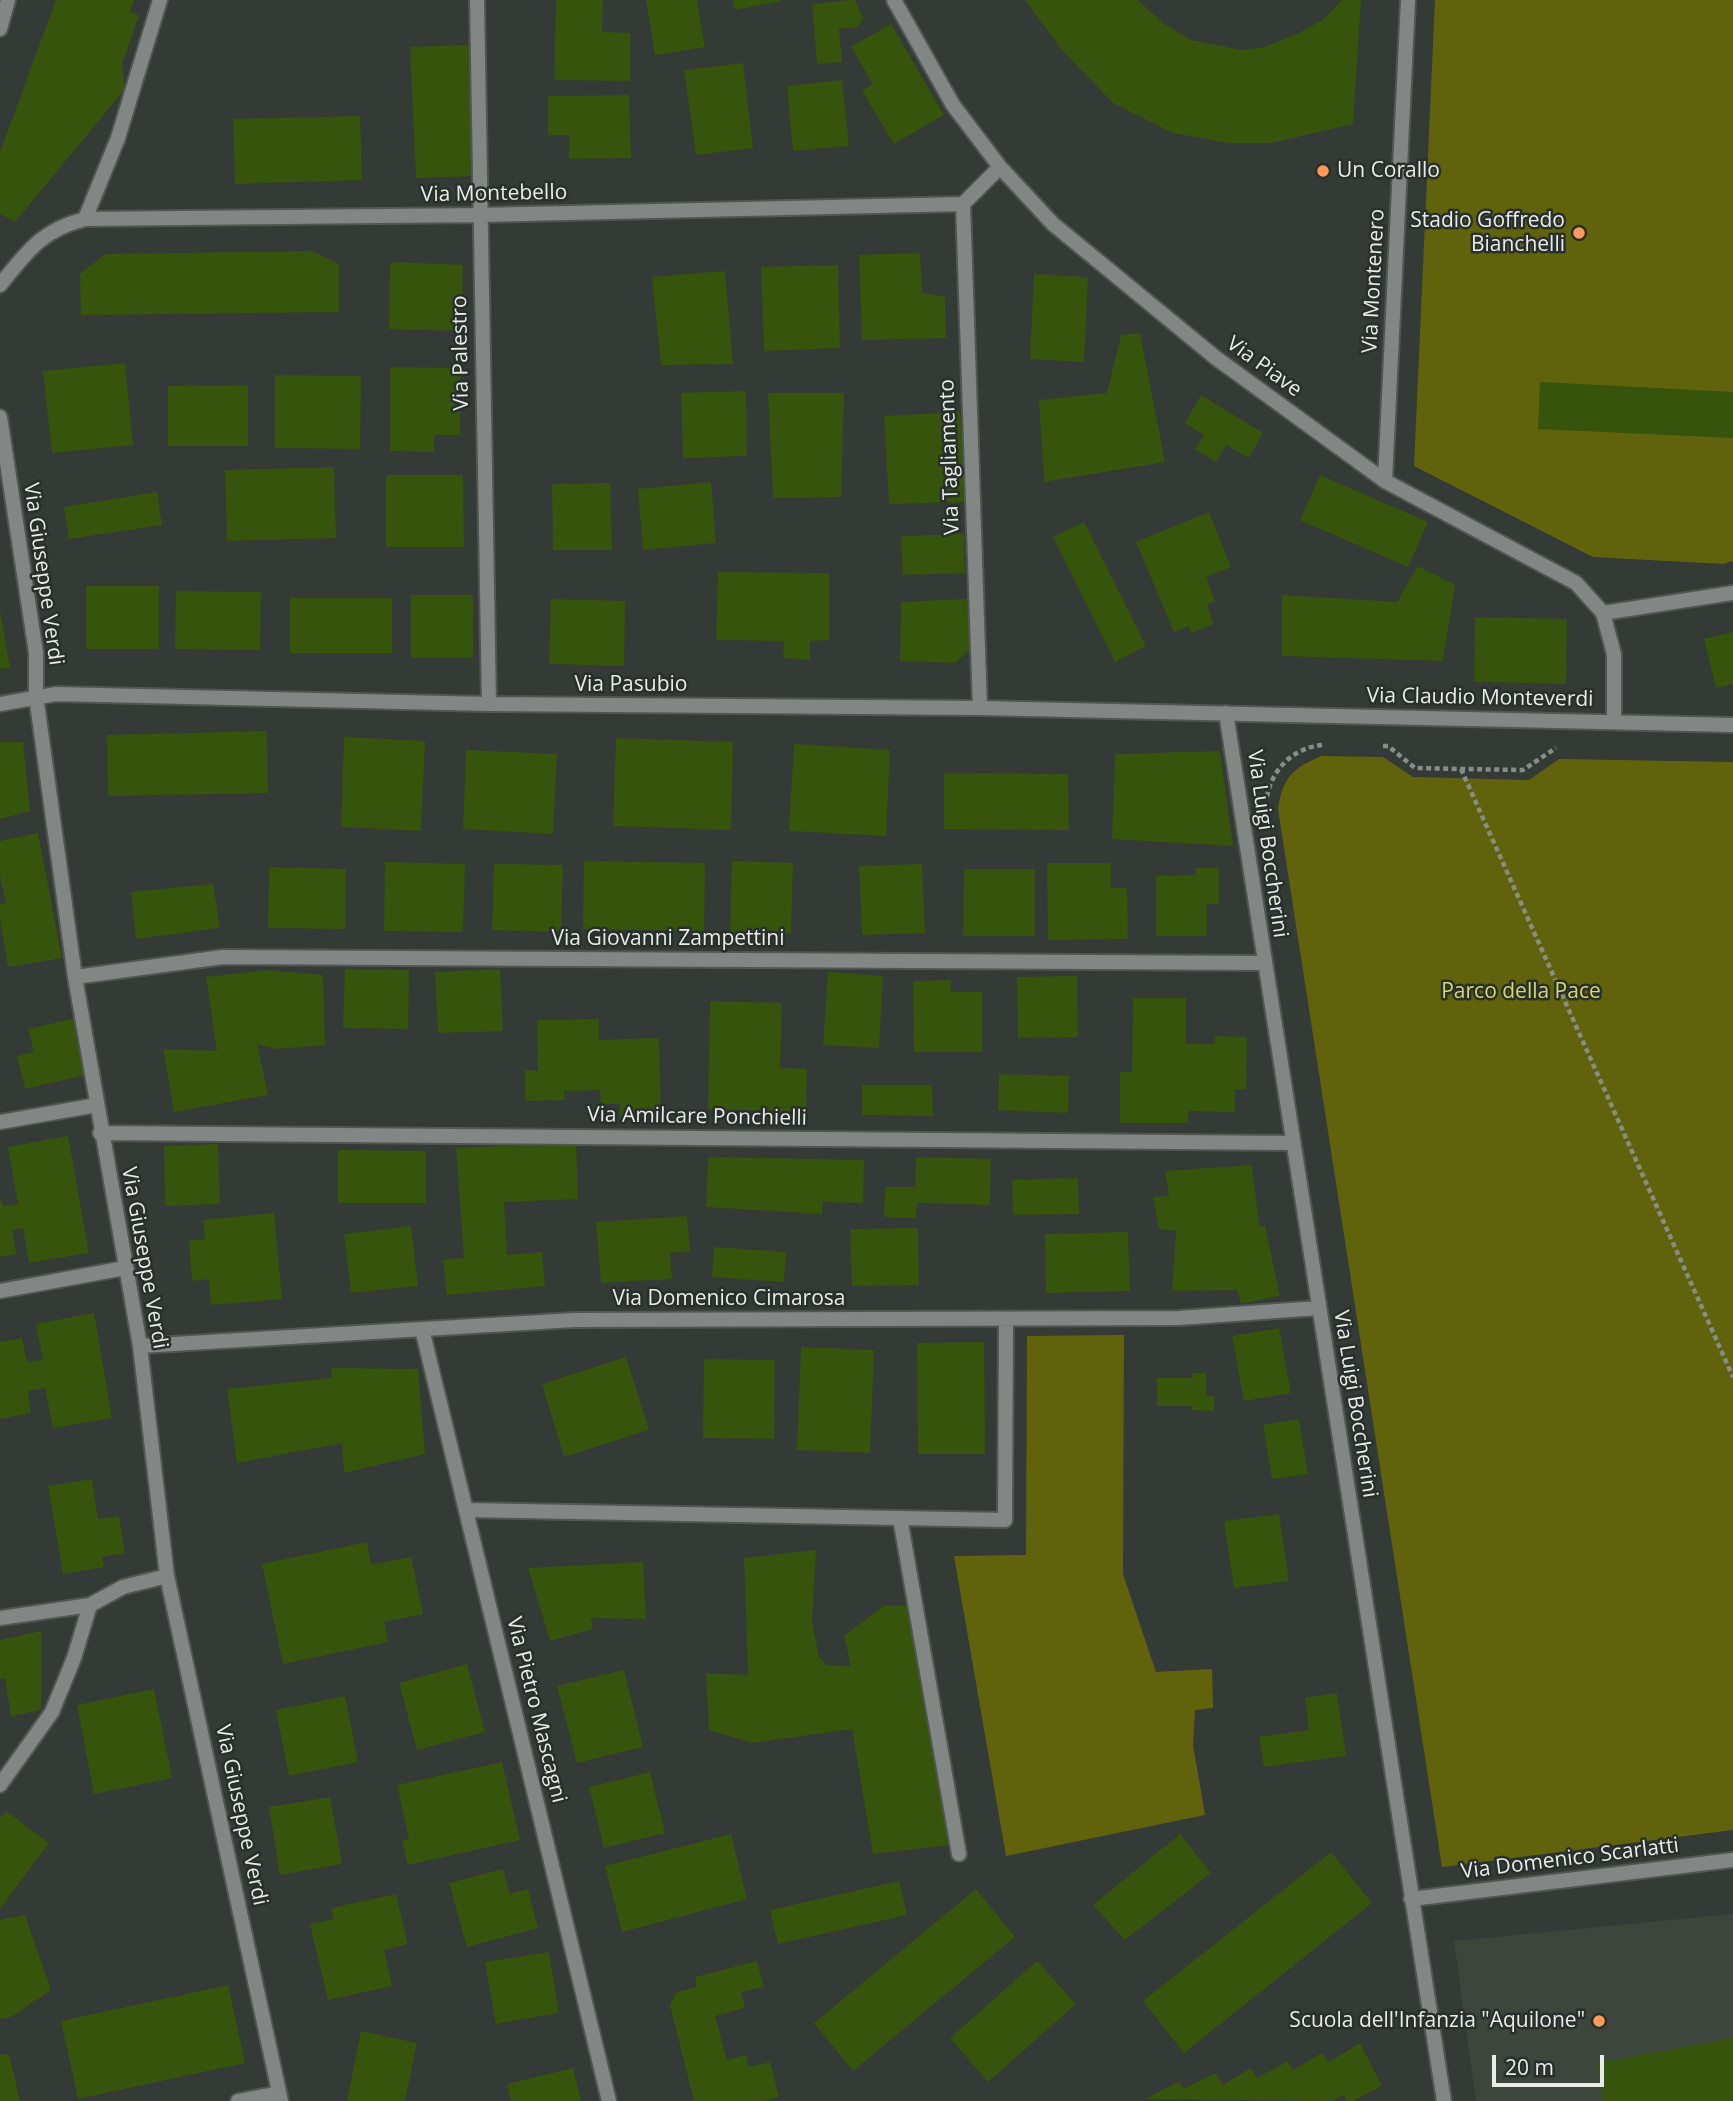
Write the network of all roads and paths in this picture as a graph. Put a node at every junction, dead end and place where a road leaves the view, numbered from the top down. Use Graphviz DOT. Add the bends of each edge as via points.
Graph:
graph roads {
  1 [pos="8,0"];
  2 [pos="160,0"];
  3 [pos="477,0"];
  4 [pos="894,0"];
  5 [pos="1408,0"];
  6 [pos="0,29"];
  7 [pos="1000,167"];
  8 [pos="963,204"];
  9 [pos="480,215"];
  10 [pos="85,219"];
  11 [pos="0,285"];
  12 [pos="0,417"];
  13 [pos="1385,481"];
  14 [pos="1733,593"];
  15 [pos="1603,613"];
  16 [pos="36,696"];
  17 [pos="0,704"];
  18 [pos="489,704"];
  19 [pos="980,708"];
  20 [pos="1226,713"];
  21 [pos="1614,722"];
  22 [pos="1733,724"];
  23 [pos="1329,745"];
  24 [pos="1376,746"];
  25 [pos="1567,748"];
  26 [pos="1461,769"];
  27 [pos="1266,808"];
  28 [pos="1263,963"];
  29 [pos="75,977"];
  30 [pos="97,1105"];
  31 [pos="0,1122"];
  32 [pos="100,1133"];
  33 [pos="1293,1143"];
  34 [pos="125,1268"];
  35 [pos="0,1291"];
  36 [pos="1319,1308"];
  37 [pos="1006,1318"];
  38 [pos="422,1329"];
  39 [pos="140,1346"];
  40 [pos="1733,1377"];
  41 [pos="466,1510"];
  42 [pos="900,1518"];
  43 [pos="167,1576"];
  44 [pos="90,1605"];
  45 [pos="0,1618"];
  46 [pos="0,1785"];
  47 [pos="959,1854"];
  48 [pos="1733,1860"];
  49 [pos="1411,1899"];
  50 [pos="280,2097"];
  51 [pos="238,2101"];
  52 [pos="610,2101"];
  53 [pos="1444,2101"];
  1 -- 6 [label="street"];
  2 -- 10 [label="street" via="118,138"];
  3 -- 9 [label="street, Via Palestro"];
  4 -- 7 [label="street, Via Piave" via="953,105"];
  5 -- 13 [label="street, Via Montenero"];
  7 -- 8 [label="street"];
  7 -- 13 [label="street, Via Piave" via="1053,224 1216,358"];
  8 -- 9 [label="street, Via Montebello"];
  8 -- 19 [label="street, Via Tagliamento"];
  9 -- 10 [label="street, Via Montebello"];
  9 -- 18 [label="street, Via Palestro"];
  10 -- 11 [label="street, Via Montebello" via="61,225 37,239"];
  12 -- 16 [label="street, Via Giuseppe Verdi" via="36,653"];
  13 -- 15 [label="street, Via Piave" via="1576,583"];
  14 -- 15 [label="street"];
  15 -- 21 [label="street, Via Piave" via="1615,654"];
  16 -- 17 [label="street, Via Pasubio"];
  16 -- 18 [label="street, Via Pasubio"];
  16 -- 29 [label="street, Via Giuseppe Verdi"];
  18 -- 19 [label="street, Via Pasubio"];
  19 -- 20 [label="street, Via Pasubio"];
  20 -- 21 [label="street, Via Claudio Monteverdi"];
  20 -- 28 [label="street, Via Luigi Boccherini"];
  21 -- 22 [label="street, Via Claudio Monteverdi"];
  23 -- 27 [label="path" via="1287,758 1269,784"];
  24 -- 26 [label="path" via="1388,746 1415,768"];
  25 -- 26 [label="path" via="1555,748 1523,770"];
  26 -- 40 [label="path"];
  28 -- 29 [label="street, Via Giovanni Zampettini" via="223,957"];
  28 -- 33 [label="street, Via Luigi Boccherini"];
  29 -- 30 [label="street, Via Giuseppe Verdi"];
  30 -- 31 [label="street"];
  30 -- 32 [label="street, Via Giuseppe Verdi"];
  32 -- 33 [label="street, Via Amilcare Ponchielli"];
  32 -- 34 [label="street, Via Giuseppe Verdi"];
  33 -- 36 [label="street, Via Luigi Boccherini"];
  34 -- 35 [label="street"];
  34 -- 39 [label="street, Via Giuseppe Verdi"];
  36 -- 37 [label="street, Via Domenico Cimarosa" via="1179,1318"];
  36 -- 49 [label="street, Via Luigi Boccherini"];
  37 -- 38 [label="street, Via Domenico Cimarosa" via="574,1320"];
  37 -- 42 [label="street" via="1005,1520"];
  38 -- 39 [label="street, Via Domenico Cimarosa"];
  38 -- 41 [label="street, Via Pietro Mascagni"];
  39 -- 43 [label="street, Via Giuseppe Verdi"];
  41 -- 42 [label="street"];
  41 -- 52 [label="street, Via Pietro Mascagni"];
  42 -- 47 [label="street"];
  43 -- 44 [label="street" via="123,1587"];
  43 -- 50 [label="street, Via Giuseppe Verdi"];
  44 -- 45 [label="street"];
  44 -- 46 [label="street" via="52,1712"];
  48 -- 49 [label="street, Via Domenico Scarlatti"];
  49 -- 53 [label="street, Via Luigi Boccherini"];
  50 -- 51 [label="street"];
}
